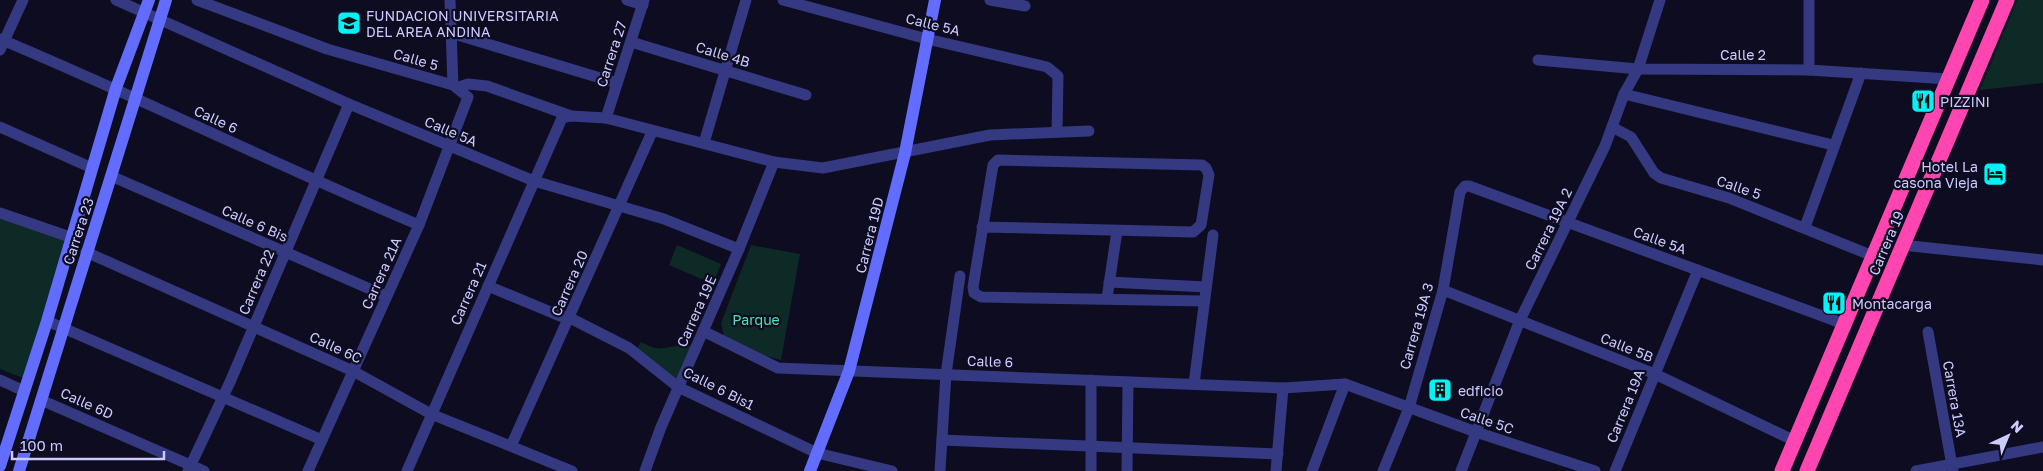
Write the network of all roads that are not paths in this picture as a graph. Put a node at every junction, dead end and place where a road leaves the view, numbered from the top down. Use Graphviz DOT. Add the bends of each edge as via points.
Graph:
graph roads {
  1 [pos="23,0"];
  2 [pos="116,0"];
  3 [pos="166,0"];
  4 [pos="197,0"];
  5 [pos="450,0"];
  6 [pos="627,0"];
  7 [pos="746,0"];
  8 [pos="783,0"];
  9 [pos="935,0"];
  10 [pos="990,0"];
  11 [pos="1660,0"];
  12 [pos="1809,0"];
  13 [pos="1979,0"];
  14 [pos="2007,0"];
  15 [pos="644,2"];
  16 [pos="147,6"];
  17 [pos="1024,6"];
  18 [pos="159,19"];
  19 [pos="452,33"];
  20 [pos="927,39"];
  21 [pos="631,42"];
  22 [pos="1,43"];
  23 [pos="1538,60"];
  24 [pos="1638,69"];
  25 [pos="724,70"];
  26 [pos="1809,70"];
  27 [pos="1861,73"];
  28 [pos="1948,79"];
  29 [pos="616,83"];
  30 [pos="456,86"];
  31 [pos="116,88"];
  32 [pos="1624,94"];
  33 [pos="806,95"];
  34 [pos="135,97"];
  35 [pos="349,104"];
  36 [pos="571,116"];
  37 [pos="606,118"];
  38 [pos="0,127"];
  39 [pos="1612,128"];
  40 [pos="1089,130"];
  41 [pos="652,132"];
  42 [pos="1057,132"];
  43 [pos="704,142"];
  44 [pos="1833,145"];
  45 [pos="450,148"];
  46 [pos="905,152"];
  47 [pos="774,162"];
  48 [pos="92,168"];
  49 [pos="111,176"];
  50 [pos="534,181"];
  51 [pos="315,182"];
  52 [pos="1464,186"];
  53 [pos="619,208"];
  54 [pos="0,213"];
  55 [pos="1569,222"];
  56 [pos="419,225"];
  57 [pos="982,227"];
  58 [pos="1805,227"];
  59 [pos="1117,231"];
  60 [pos="1213,235"];
  61 [pos="73,238"];
  62 [pos="1902,245"];
  63 [pos="739,249"];
  64 [pos="86,252"];
  65 [pos="284,253"];
  66 [pos="1873,256"];
  67 [pos="2043,260"];
  68 [pos="1698,270"];
  69 [pos="960,276"];
  70 [pos="1109,282"];
  71 [pos="488,286"];
  72 [pos="1206,287"];
  73 [pos="1443,290"];
  74 [pos="386,296"];
  75 [pos="1107,298"];
  76 [pos="1204,300"];
  77 [pos="570,318"];
  78 [pos="1520,320"];
  79 [pos="47,321"];
  80 [pos="1844,324"];
  81 [pos="254,326"];
  82 [pos="63,328"];
  83 [pos="703,331"];
  84 [pos="1928,332"];
  85 [pos="849,370"];
  86 [pos="353,372"];
  87 [pos="946,374"];
  88 [pos="1655,374"];
  89 [pos="0,380"];
  90 [pos="1091,380"];
  91 [pos="1128,382"];
  92 [pos="1194,384"];
  93 [pos="1344,384"];
  94 [pos="678,387"];
  95 [pos="1283,388"];
  96 [pos="24,391"];
  97 [pos="223,396"];
  98 [pos="41,400"];
  99 [pos="1409,408"];
  100 [pos="431,414"];
  101 [pos="1476,432"];
  102 [pos="322,440"];
  103 [pos="942,440"];
  104 [pos="1795,441"];
  105 [pos="1091,445"];
  106 [pos="511,446"];
  107 [pos="1127,447"];
  108 [pos="2043,447"];
  109 [pos="817,453"];
  110 [pos="1278,454"];
  111 [pos="0,466"];
  112 [pos="189,468"];
  113 [pos="1952,468"];
  114 [pos="19,471"];
  115 [pos="204,471"];
  116 [pos="308,471"];
  117 [pos="406,471"];
  118 [pos="572,471"];
  119 [pos="645,471"];
  120 [pos="810,471"];
  121 [pos="892,471"];
  122 [pos="940,471"];
  123 [pos="1091,471"];
  124 [pos="1128,471"];
  125 [pos="1276,471"];
  126 [pos="1312,471"];
  127 [pos="1383,471"];
  128 [pos="1461,471"];
  129 [pos="1595,471"];
  130 [pos="1615,471"];
  131 [pos="1782,471"];
  132 [pos="1806,471"];
  133 [pos="1916,471"];
  1 -- 22 [label="street"];
  2 -- 16 [label="street, Calle 5A"];
  3 -- 18 [label="main road, Carrera 23"];
  4 -- 30 [label="street, Calle 5" via="327,49"];
  5 -- 19 [label="street, Carrera 21A"];
  6 -- 15 [label="street"];
  7 -- 25 [label="street"];
  8 -- 20 [label="street, Calle 5A"];
  9 -- 20 [label="main road, Carrera 19D"];
  10 -- 17 [label="street"];
  11 -- 24 [label="street, Carrera 19A 2"];
  12 -- 26 [label="street"];
  13 -- 28 [label="highway, Carrera 19"];
  14 -- 62 [label="highway, Carrera 19"];
  15 -- 21 [label="street, Carrera 27"];
  16 -- 18 [label="street, Calle 5A"];
  16 -- 31 [label="main road, Carrera 23"];
  18 -- 34 [label="main road, Carrera 23"];
  18 -- 35 [label="street, Calle 5A"];
  19 -- 29 [label="street"];
  19 -- 30 [label="street, Carrera 21A"];
  20 -- 42 [label="street, Calle 5A" via="1047,67 1058,76"];
  20 -- 46 [label="main road, Carrera 19D"];
  21 -- 25 [label="street, Calle 4B"];
  21 -- 29 [label="street, Carrera 27"];
  22 -- 31 [label="street, Calle 6"];
  23 -- 24 [label="street, Calle 2"];
  24 -- 26 [label="street, Calle 2"];
  24 -- 32 [label="street, Carrera 19A 2"];
  25 -- 33 [label="street, Calle 4B"];
  25 -- 43 [label="street"];
  26 -- 27 [label="street, Calle 2"];
  27 -- 28 [label="street, Calle 2"];
  27 -- 44 [label="street"];
  28 -- 66 [label="highway, Carrera 19"];
  29 -- 37 [label="street, Carrera 27"];
  30 -- 36 [label="street, Calle 5" via="487,86"];
  30 -- 45 [label="street, Carrera 21A" via="468,97"];
  31 -- 34 [label="street, Calle 6"];
  31 -- 48 [label="main road, Carrera 23"];
  32 -- 39 [label="street, Carrera 19A 2"];
  32 -- 44 [label="street"];
  34 -- 49 [label="main road, Carrera 23"];
  34 -- 51 [label="street, Calle 6"];
  35 -- 45 [label="street, Calle 5A"];
  35 -- 51 [label="street, Carrera 22"];
  36 -- 37 [label="street, Calle 5"];
  36 -- 50 [label="street, Carrera 21" via="562,118"];
  37 -- 41 [label="street, Calle 5"];
  38 -- 48 [label="street"];
  39 -- 55 [label="street, Carrera 19A 2"];
  39 -- 58 [label="street, Calle 5" via="1631,137 1660,178 1729,198"];
  40 -- 42 [label="street, Calle 5"];
  41 -- 43 [label="street, Calle 5"];
  41 -- 53 [label="street, Carrera 20"];
  42 -- 46 [label="street, Calle 5" via="990,135"];
  43 -- 47 [label="street, Calle 5"];
  44 -- 58 [label="street"];
  45 -- 50 [label="street, Calle 5A"];
  45 -- 56 [label="street, Carrera 21A"];
  46 -- 47 [label="street, Calle 5" via="823,168"];
  46 -- 85 [label="main road, Carrera 19D"];
  47 -- 63 [label="street, Carrera 19E"];
  48 -- 61 [label="main road, Carrera 23"];
  49 -- 64 [label="main road, Carrera 23"];
  49 -- 65 [label="street, Calle 6 Bis"];
  50 -- 53 [label="street, Calle 5A"];
  50 -- 71 [label="street, Carrera 21"];
  51 -- 56 [label="street, Calle 6"];
  51 -- 65 [label="street, Carrera 22"];
  52 -- 55 [label="street, Calle 5A"];
  52 -- 73 [label="street, Carrera 19A 3" via="1460,192"];
  53 -- 63 [label="street, Calle 5A" via="664,219"];
  53 -- 77 [label="street, Carrera 20"];
  54 -- 61 [label="street"];
  55 -- 68 [label="street, Calle 5A"];
  55 -- 78 [label="street, Carrera 19A 2"];
  56 -- 74 [label="street, Carrera 21A"];
  57 -- 59 [label="street"];
  57 -- 59 [label="street" via="992,165 1001,159 1199,164 1206,168 1208,183 1201,225 1196,230 1186,233"];
  57 -- 75 [label="street" via="972,287 978,296"];
  58 -- 66 [label="street, Calle 5"];
  59 -- 70 [label="street"];
  60 -- 72 [label="street"];
  61 -- 79 [label="main road, Carrera 23"];
  62 -- 67 [label="street"];
  62 -- 132 [label="highway, Carrera 19"];
  63 -- 83 [label="street, Carrera 19E"];
  64 -- 81 [label="street, Calle 6C"];
  64 -- 82 [label="main road, Carrera 23"];
  65 -- 74 [label="street, Calle 6 Bis"];
  65 -- 81 [label="street, Carrera 22"];
  66 -- 80 [label="highway, Carrera 19"];
  68 -- 80 [label="street, Calle 5A"];
  68 -- 88 [label="street, Carrera 19A"];
  69 -- 87 [label="street"];
  70 -- 72 [label="street"];
  70 -- 75 [label="street"];
  71 -- 77 [label="street, Calle 6 Bis1"];
  71 -- 100 [label="street, Carrera 21"];
  72 -- 76 [label="street"];
  73 -- 78 [label="street, Calle 5B"];
  73 -- 99 [label="street, Carrera 19A 3"];
  74 -- 86 [label="street, Carrera 21A"];
  75 -- 76 [label="street"];
  76 -- 92 [label="street"];
  77 -- 94 [label="street, Calle 6 Bis1" via="630,348"];
  77 -- 106 [label="street, Carrera 20"];
  78 -- 88 [label="street, Calle 5B"];
  78 -- 101 [label="street, Carrera 19A 2"];
  79 -- 82 [label="street"];
  79 -- 96 [label="main road, Carrera 23"];
  80 -- 104 [label="highway, Carrera 19"];
  81 -- 86 [label="street, Calle 6C"];
  81 -- 97 [label="street, Carrera 22"];
  82 -- 97 [label="street"];
  82 -- 98 [label="main road, Carrera 23"];
  83 -- 85 [label="street, Calle 6" via="778,368"];
  83 -- 94 [label="street, Carrera 19E"];
  84 -- 113 [label="street, Carrera 13A"];
  85 -- 87 [label="street, Calle 6"];
  85 -- 109 [label="main road, Carrera 19D"];
  86 -- 100 [label="street, Calle 6C"];
  86 -- 102 [label="street, Carrera 21A"];
  87 -- 90 [label="street, Calle 6"];
  87 -- 103 [label="street"];
  88 -- 104 [label="street, Calle 5B"];
  88 -- 130 [label="street, Carrera 19A"];
  89 -- 96 [label="street"];
  90 -- 91 [label="street, Calle 6"];
  90 -- 105 [label="street"];
  91 -- 92 [label="street, Calle 6"];
  91 -- 107 [label="street"];
  92 -- 95 [label="street, Calle 6"];
  93 -- 95 [label="street, Calle 5C"];
  93 -- 99 [label="street, Calle 5C"];
  93 -- 126 [label="street"];
  94 -- 109 [label="street, Calle 6 Bis1"];
  94 -- 119 [label="street, Carrera 19E"];
  95 -- 110 [label="street"];
  96 -- 111 [label="main road, Carrera 23"];
  97 -- 102 [label="street"];
  97 -- 112 [label="street, Carrera 22"];
  98 -- 112 [label="street, Calle 6D"];
  98 -- 114 [label="main road, Carrera 23"];
  99 -- 101 [label="street, Calle 5C"];
  99 -- 127 [label="street, Carrera 19A 3"];
  100 -- 106 [label="street, Calle 6C"];
  100 -- 117 [label="street, Carrera 21"];
  101 -- 128 [label="street, Carrera 19A 2"];
  101 -- 129 [label="street, Calle 5C"];
  102 -- 116 [label="street, Carrera 21A"];
  103 -- 105 [label="street"];
  103 -- 122 [label="street"];
  104 -- 131 [label="highway, Carrera 19"];
  105 -- 107 [label="street"];
  105 -- 123 [label="street"];
  106 -- 118 [label="street, Calle 6C"];
  107 -- 110 [label="street"];
  107 -- 124 [label="street"];
  108 -- 113 [label="street"];
  109 -- 120 [label="main road, Carrera 19D"];
  109 -- 121 [label="street, Calle 6 Bis1"];
  110 -- 125 [label="street"];
  112 -- 115 [label="street, Calle 6D"];
  113 -- 133 [label="street"];
}
